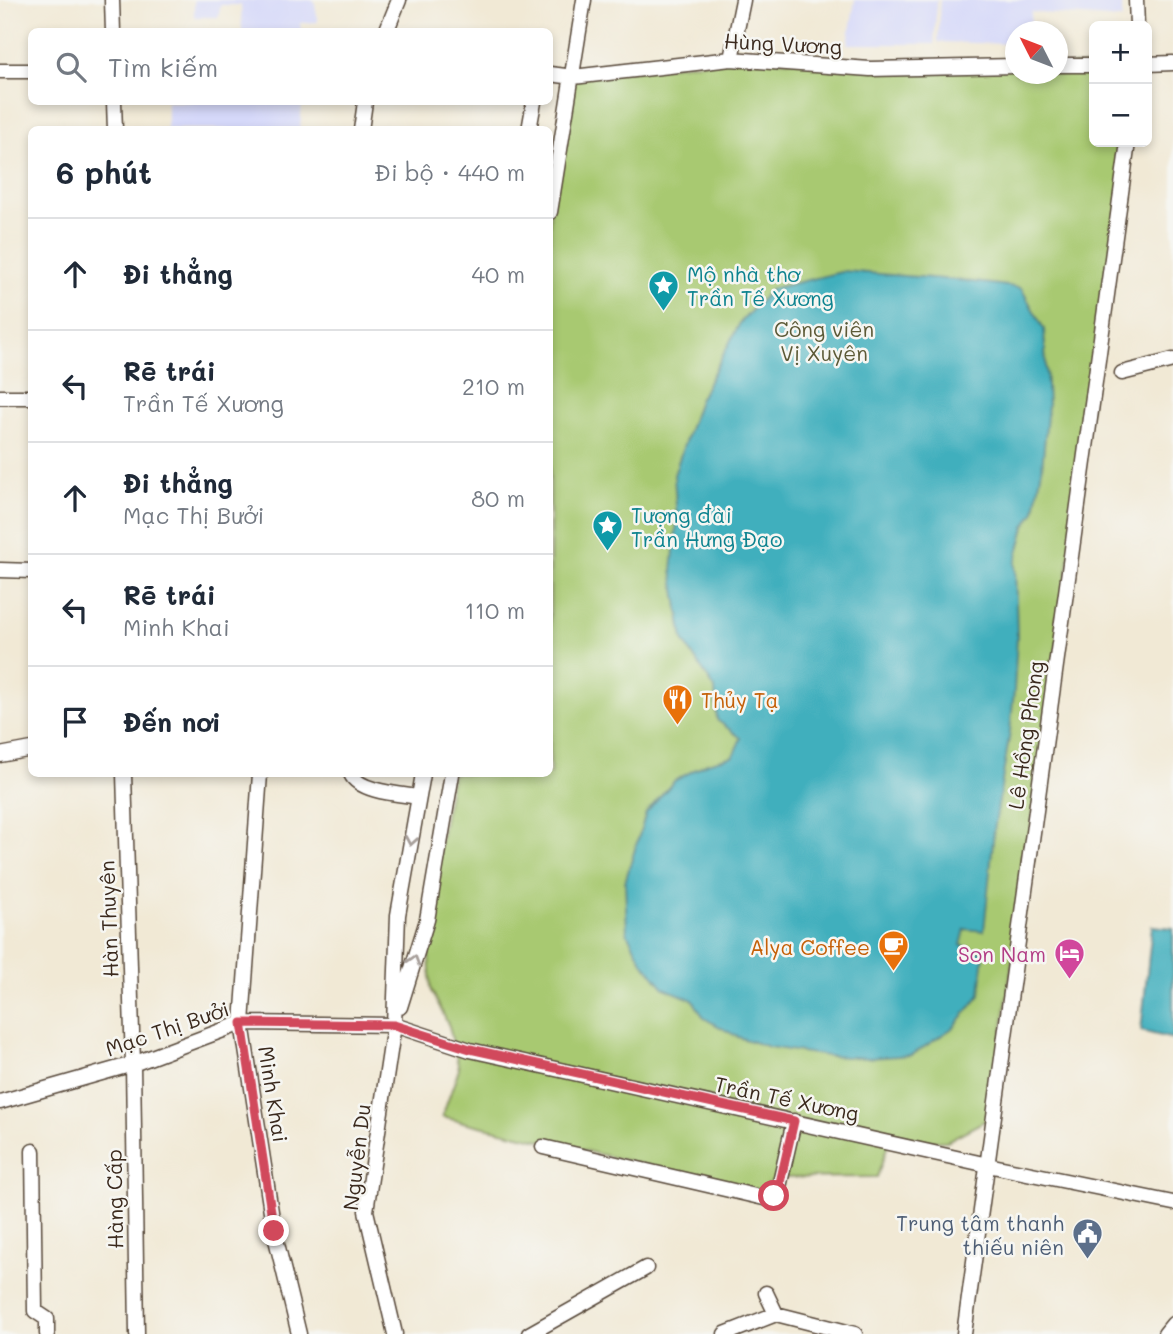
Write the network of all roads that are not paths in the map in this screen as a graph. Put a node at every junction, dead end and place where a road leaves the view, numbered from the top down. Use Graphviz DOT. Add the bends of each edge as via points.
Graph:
graph roads {
  1 [pos="112,0"];
  2 [pos="398,0"];
  3 [pos="584,0"];
  4 [pos="743,0"];
  5 [pos="1136,0"];
  6 [pos="1137,21"];
  7 [pos="113,28"];
  8 [pos="388,28"];
  9 [pos="731,59"];
  10 [pos="1173,63"];
  11 [pos="1152,64"];
  12 [pos="1068,65"];
  13 [pos="1089,65"];
  14 [pos="1005,66"];
  15 [pos="0,71"];
  16 [pos="28,71"];
  17 [pos="553,74"];
  18 [pos="573,77"];
  19 [pos="114,105"];
  20 [pos="364,105"];
  21 [pos="533,105"];
  22 [pos="114,126"];
  23 [pos="361,126"];
  24 [pos="530,126"];
  25 [pos="1127,147"];
  26 [pos="553,194"];
  27 [pos="1173,360"];
  28 [pos="1122,373"];
  29 [pos="0,397"];
  30 [pos="28,397"];
  31 [pos="0,570"];
  32 [pos="28,571"];
  33 [pos="28,750"];
  34 [pos="0,755"];
  35 [pos="124,777"];
  36 [pos="260,777"];
  37 [pos="353,777"];
  38 [pos="422,777"];
  39 [pos="451,777"];
  40 [pos="419,797"];
  41 [pos="242,1023"];
  42 [pos="394,1025"];
  43 [pos="133,1064"];
  44 [pos="0,1102"];
  45 [pos="794,1121"];
  46 [pos="543,1147"];
  47 [pos="33,1151"];
  48 [pos="988,1165"];
  49 [pos="1173,1203"];
  50 [pos="646,1268"];
  51 [pos="766,1293"];
  52 [pos="776,1314"];
  53 [pos="1173,1324"];
  54 [pos="47,1334"];
  55 [pos="137,1334"];
  56 [pos="299,1334"];
  57 [pos="395,1334"];
  58 [pos="528,1334"];
  59 [pos="725,1334"];
  60 [pos="855,1334"];
  61 [pos="964,1334"];
  62 [pos="1165,1334"];
  1 -- 7 [label="street"];
  2 -- 8 [label="street"];
  3 -- 18 [label="street"];
  4 -- 9 [label="street"];
  5 -- 6 [label="street"];
  9 -- 14 [label="street, Hùng Vương" via="870,69"];
  9 -- 18 [label="street, Hùng Vương"];
  10 -- 11 [label="street"];
  12 -- 13 [label="street"];
  15 -- 16 [label="street"];
  17 -- 18 [label="street, Hùng Vương"];
  18 -- 26 [label="street"];
  19 -- 22 [label="street"];
  20 -- 23 [label="street"];
  21 -- 24 [label="street"];
  25 -- 48 [label="street, Lê Hồng Phong"];
  27 -- 28 [label="street"];
  29 -- 30 [label="street"];
  31 -- 32 [label="street"];
  33 -- 34 [label="street"];
  35 -- 43 [label="street, Hàn Thuyên"];
  36 -- 41 [label="street, Minh Khai"];
  37 -- 40 [label="street" via="363,786"];
  38 -- 40 [label="street, Nguyễn Du"];
  42 -- 39 [label="street, Nguyễn Du, one-way" via="426,920"];
  40 -- 42 [label="street, Nguyễn Du, one-way" via="398,915"];
  41 -- 42 [label="street, Mạc Thị Bưởi"];
  41 -- 43 [label="street, Mạc Thị Bưởi"];
  41 -- 56 [label="street, Minh Khai" via="274,1231"];
  42 -- 45 [label="street, Trần Tế Xương" via="470,1049"];
  42 -- 57 [label="street, Nguyễn Du" via="366,1211"];
  43 -- 44 [label="street, Mạc Thị Bưởi"];
  43 -- 55 [label="street, Hàng Cấp"];
  45 -- 46 [label="street" via="779,1187 774,1196 764,1198"];
  45 -- 48 [label="street, Trần Tế Xương"];
  47 -- 54 [label="street" via="35,1311 47,1320"];
  48 -- 49 [label="street, Trần Tế Xương"];
  48 -- 61 [label="street, Lê Hồng Phong"];
  50 -- 58 [label="street"];
  51 -- 52 [label="street"];
  52 -- 59 [label="street"];
  52 -- 60 [label="street"];
  53 -- 62 [label="street"];
}
